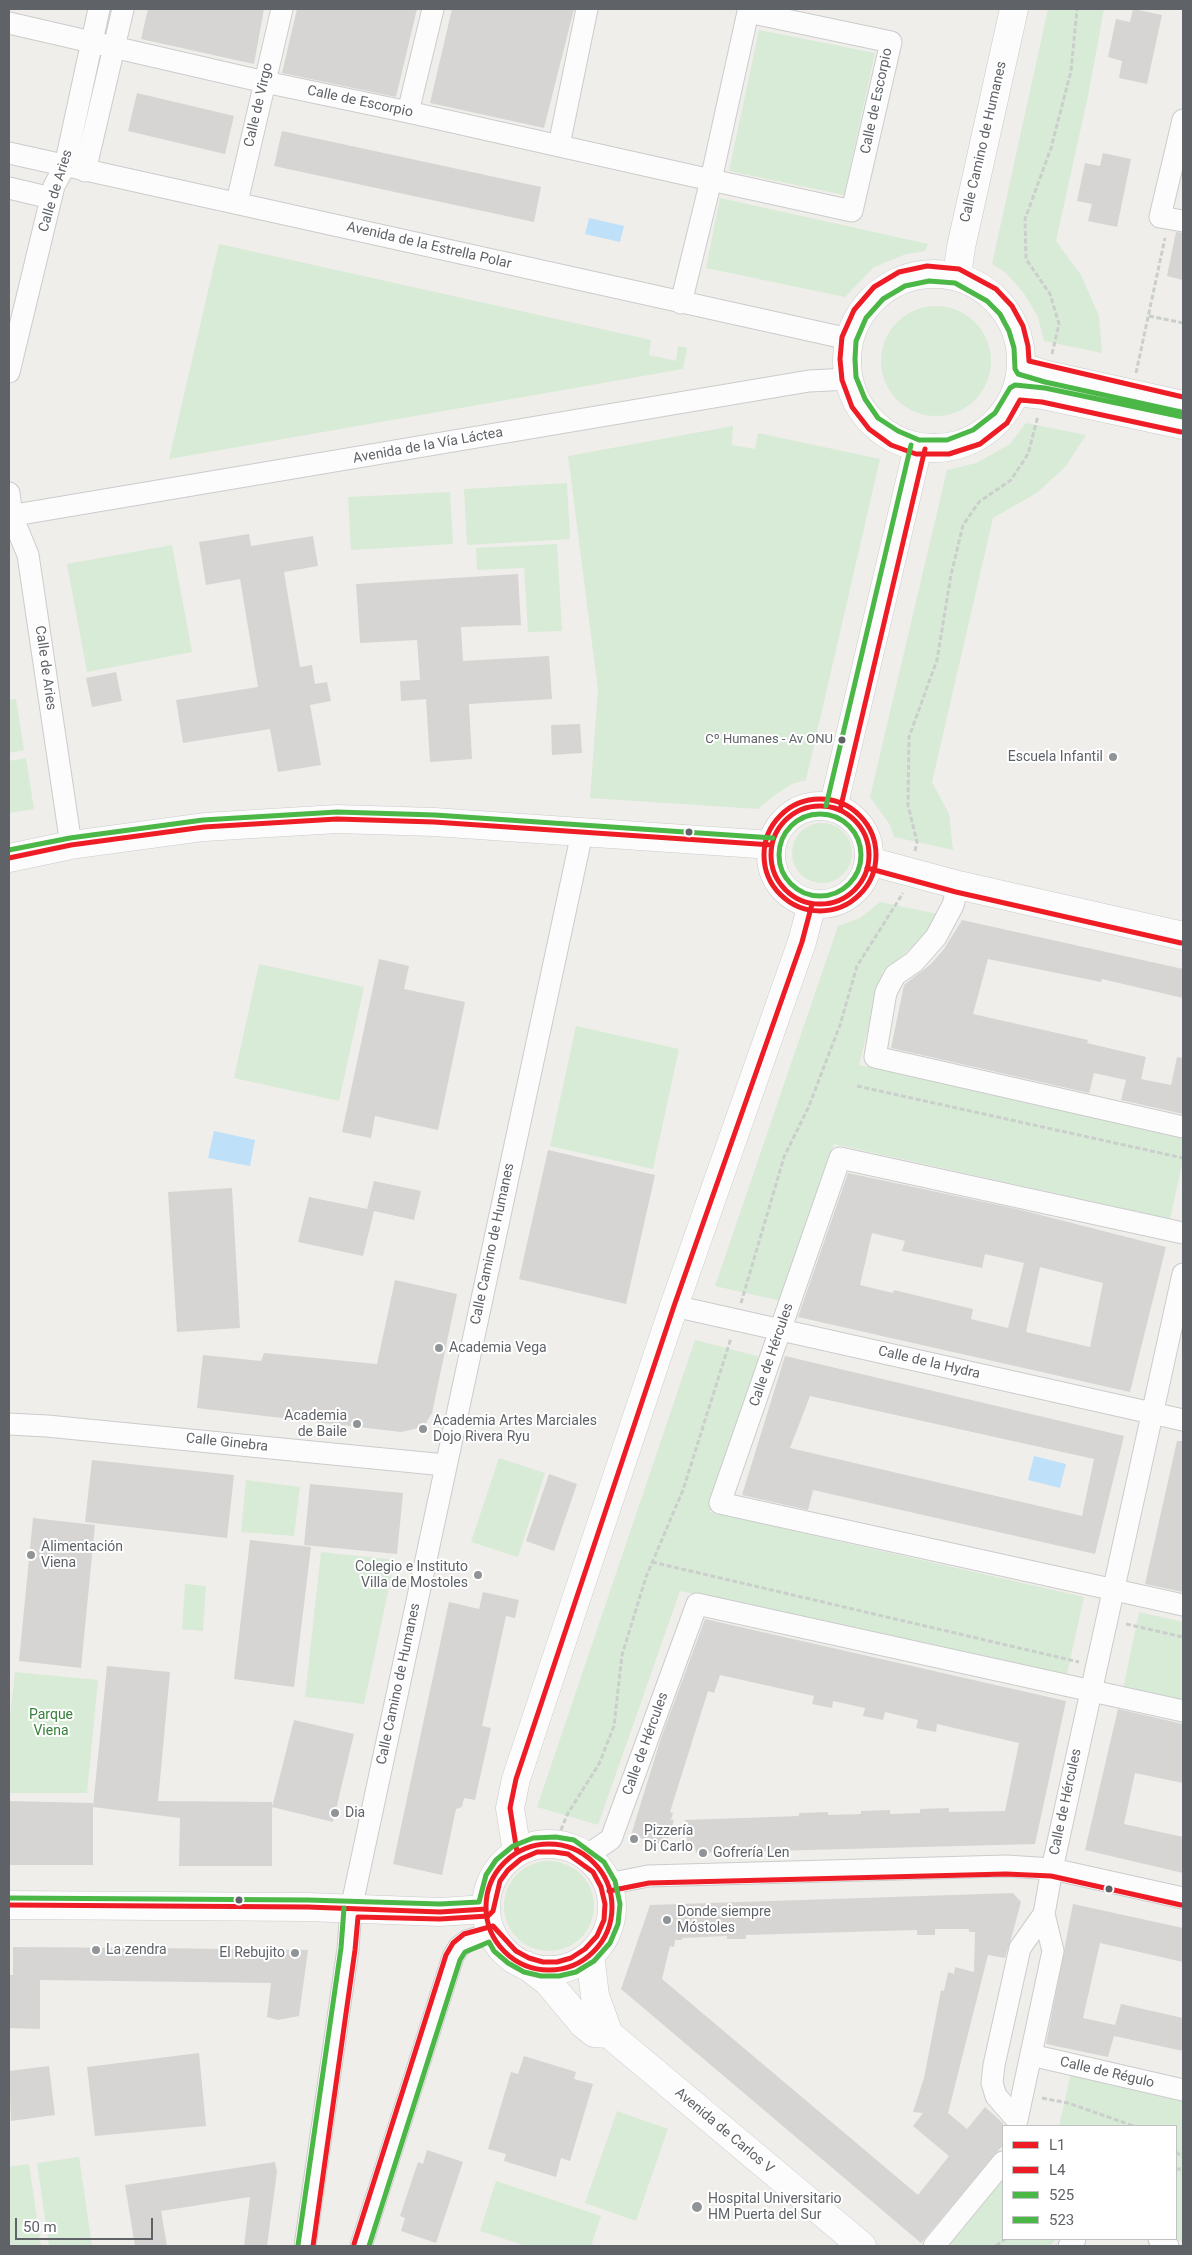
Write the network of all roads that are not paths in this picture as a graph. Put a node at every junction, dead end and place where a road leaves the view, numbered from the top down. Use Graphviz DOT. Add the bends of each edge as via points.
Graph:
graph roads {
  1 [pos="99,9"];
  2 [pos="123,9"];
  3 [pos="282,9"];
  4 [pos="433,9"];
  5 [pos="587,9"];
  6 [pos="1014,9"];
  7 [pos="9,23"];
  8 [pos="92,41"];
  9 [pos="114,47"];
  10 [pos="265,82"];
  11 [pos="408,112"];
  12 [pos="1183,120"];
  13 [pos="558,145"];
  14 [pos="9,153"];
  15 [pos="65,166"];
  16 [pos="85,171"];
  17 [pos="711,180"];
  18 [pos="9,188"];
  19 [pos="51,198"];
  20 [pos="237,202"];
  21 [pos="1176,220"];
  22 [pos="957,276"];
  23 [pos="681,303"];
  24 [pos="849,339"];
  25 [pos="9,372"];
  26 [pos="848,379"];
  27 [pos="1032,382"];
  28 [pos="1183,404"];
  29 [pos="1183,425"];
  30 [pos="918,447"];
  31 [pos="9,493"];
  32 [pos="10,516"];
  33 [pos="833,808"];
  34 [pos="582,833"];
  35 [pos="71,845"];
  36 [pos="772,845"];
  37 [pos="9,858"];
  38 [pos="869,861"];
  39 [pos="958,884"];
  40 [pos="812,904"];
  41 [pos="1183,936"];
  42 [pos="1183,1126"];
  43 [pos="1183,1233"];
  44 [pos="1183,1274"];
  45 [pos="674,1306"];
  46 [pos="780,1330"];
  47 [pos="1152,1414"];
  48 [pos="1183,1420"];
  49 [pos="9,1424"];
  50 [pos="445,1465"];
  51 [pos="1112,1590"];
  52 [pos="1183,1605"];
  53 [pos="1090,1691"];
  54 [pos="1183,1711"];
  55 [pos="517,1852"];
  56 [pos="586,1856"];
  57 [pos="1052,1870"];
  58 [pos="608,1884"];
  59 [pos="1183,1898"];
  60 [pos="9,1905"];
  61 [pos="351,1909"];
  62 [pos="1044,1914"];
  63 [pos="489,1921"];
  64 [pos="590,1955"];
  65 [pos="526,1965"];
  66 [pos="609,2034"];
  67 [pos="1031,2055"];
  68 [pos="1183,2090"];
  69 [pos="1021,2123"];
  70 [pos="1002,2163"];
  71 [pos="305,2246"];
  72 [pos="361,2246"];
  73 [pos="862,2246"];
  74 [pos="934,2246"];
  1 -- 8 [label="street, Calle de Aries"];
  2 -- 9 [label="street, Calle de Aries"];
  3 -- 10 [label="street, Calle de Virgo"];
  4 -- 11 [label="street"];
  5 -- 13 [label="street"];
  6 -- 22 [label="street, Calle Camino de Humanes"];
  7 -- 8 [label="street, Calle de Escorpio"];
  8 -- 9 [label="street, Calle de Escorpio"];
  8 -- 15 [label="street, Calle de Aries"];
  9 -- 10 [label="street, Calle de Escorpio"];
  9 -- 16 [label="street, Calle de Aries"];
  10 -- 11 [label="street, Calle de Escorpio"];
  10 -- 20 [label="street, Calle de Virgo"];
  11 -- 13 [label="street, Calle de Escorpio"];
  12 -- 21 [label="street" via="1160,217"];
  13 -- 17 [label="street, Calle de Escorpio"];
  14 -- 15 [label="street, Avenida de la Estrella Polar"];
  15 -- 16 [label="street, Avenida de la Estrella Polar"];
  15 -- 19 [label="street, Calle de Aries"];
  16 -- 20 [label="street, Avenida de la Estrella Polar"];
  17 -- 17 [label="street, Calle de Escorpio" via="852,210 890,42 748,12"];
  17 -- 23 [label="street, Calle de Escorpio"];
  18 -- 19 [label="street"];
  19 -- 25 [label="street, Calle de Aries"];
  20 -- 23 [label="street, Avenida de la Estrella Polar"];
  22 -- 24 [label="street" via="929,273 902,279 878,293 860,314"];
  22 -- 27 [label="street" via="992,295 1006,310 1016,328"];
  23 -- 24 [label="street, Avenida de la Estrella Polar"];
  24 -- 26 [label="street"];
  26 -- 30 [label="street" via="858,403 873,423 894,438"];
  26 -- 32 [label="street, Avenida de la Vía Láctea" via="809,381"];
  27 -- 28 [label="street" via="1132,394"];
  27 -- 29 [label="street"];
  27 -- 30 [label="street" via="1001,418 977,437 948,447"];
  30 -- 33 [label="street"];
  31 -- 32 [label="street, Calle de Aries"];
  32 -- 35 [label="street, Calle de Aries" via="28,555"];
  33 -- 36 [label="street" via="817,806 801,810 788,818"];
  33 -- 38 [label="street" via="860,828 868,844"];
  34 -- 35 [label="street" via="434,822 337,819 204,827"];
  34 -- 36 [label="street"];
  34 -- 50 [label="street, Calle Camino de Humanes"];
  35 -- 37 [label="street"];
  36 -- 40 [label="street" via="771,859 780,883 800,900"];
  38 -- 39 [label="street"];
  38 -- 40 [label="street" via="865,876 843,899 828,904"];
  39 -- 41 [label="street"];
  39 -- 42 [label="street" via="953,905 936,937 914,962 895,974 886,992 875,1057"];
  40 -- 45 [label="street" via="802,942"];
  43 -- 46 [label="street, Calle de Hércules" via="840,1158"];
  44 -- 47 [label="street, Calle de Hércules"];
  45 -- 46 [label="street, Calle de la Hydra"];
  45 -- 55 [label="street" via="516,1779 510,1808"];
  46 -- 47 [label="street, Calle de la Hydra"];
  46 -- 51 [label="street, Calle de Hércules" via="720,1503"];
  47 -- 48 [label="street, Calle de la Hydra"];
  47 -- 51 [label="street, Calle de Hércules"];
  49 -- 50 [label="street, Calle Ginebra"];
  50 -- 61 [label="street, Calle Camino de Humanes"];
  51 -- 52 [label="street"];
  51 -- 53 [label="street, Calle de Hércules"];
  53 -- 54 [label="street"];
  53 -- 56 [label="street, Calle de Hércules" via="697,1604 611,1839"];
  53 -- 57 [label="street, Calle de Hércules"];
  55 -- 56 [label="street" via="535,1845 555,1844"];
  55 -- 63 [label="street" via="493,1878 488,1893"];
  56 -- 58 [label="street" via="599,1867"];
  57 -- 58 [label="street" via="1006,1866 648,1876"];
  57 -- 59 [label="street"];
  57 -- 62 [label="street, Calle de Hércules"];
  58 -- 64 [label="street" via="613,1903 611,1922 603,1940"];
  60 -- 61 [label="street"];
  61 -- 63 [label="street" via="440,1912"];
  61 -- 71 [label="street, Calle Camino de Humanes"];
  62 -- 67 [label="street, Calle de Hércules" via="1052,1950"];
  62 -- 69 [label="street, Calle de Hércules" via="1020,1948 992,2083 996,2096"];
  63 -- 65 [label="street" via="500,1946"];
  63 -- 72 [label="street" via="453,1957"];
  64 -- 65 [label="street" via="574,1965 558,1969"];
  64 -- 66 [label="street, Avenida de Carlos V" via="595,1996"];
  65 -- 66 [label="street, Avenida de Carlos V" via="548,1982 583,2024 594,2033"];
  66 -- 73 [label="street, Avenida de Carlos V"];
  67 -- 68 [label="street, Calle de Régulo"];
  67 -- 69 [label="street, Calle de Hércules"];
  70 -- 74 [label="street"];
}
